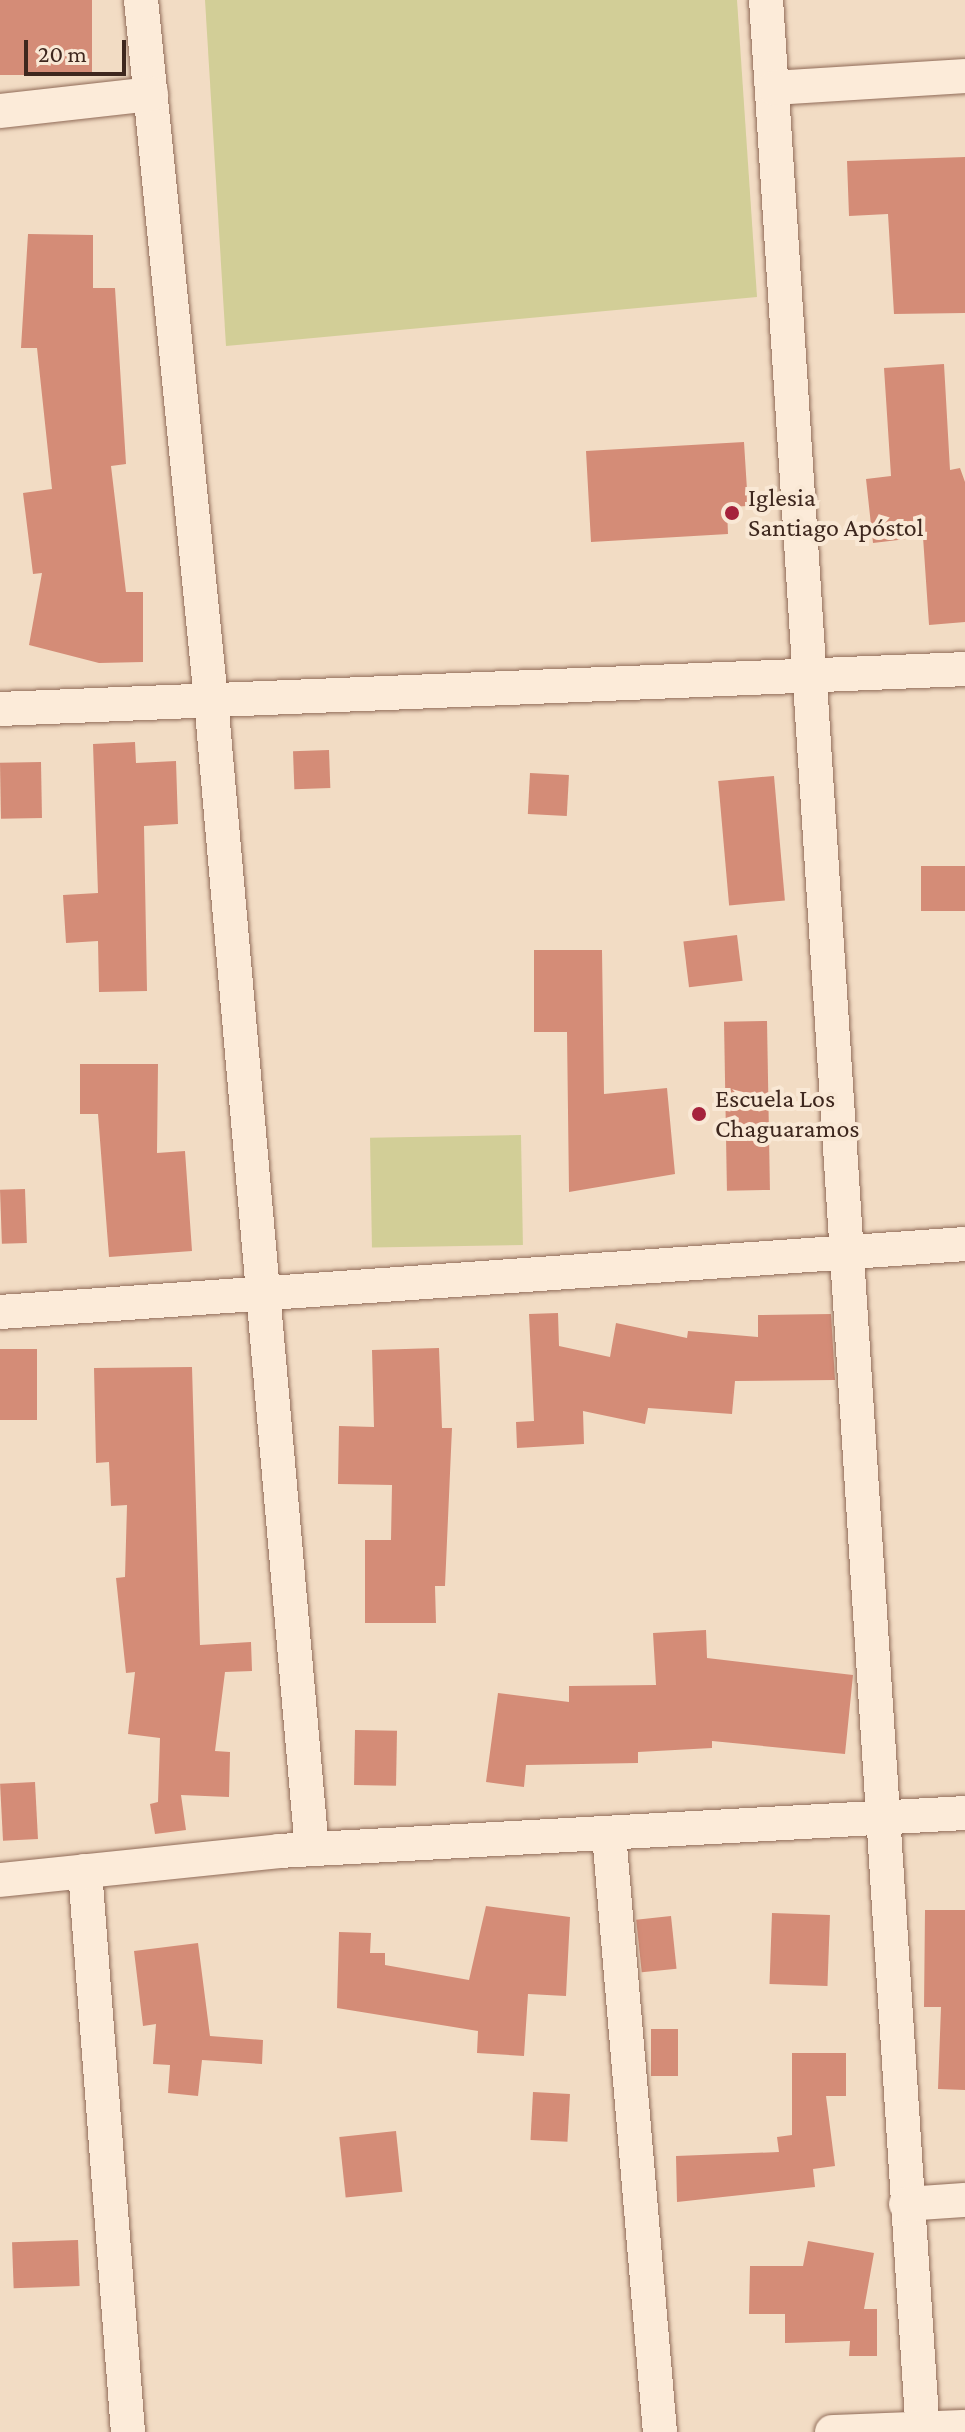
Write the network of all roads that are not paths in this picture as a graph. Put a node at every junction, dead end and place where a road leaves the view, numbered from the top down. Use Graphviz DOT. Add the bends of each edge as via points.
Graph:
graph roads {
  1 [pos="141,0"];
  2 [pos="766,0"];
  3 [pos="965,76"];
  4 [pos="774,88"];
  5 [pos="151,94"];
  6 [pos="0,111"];
  7 [pos="965,669"];
  8 [pos="810,681"];
  9 [pos="211,700"];
  10 [pos="0,709"];
  11 [pos="965,1244"];
  12 [pos="849,1251"];
  13 [pos="264,1293"];
  14 [pos="0,1312"];
  15 [pos="965,1813"];
  16 [pos="881,1820"];
  17 [pos="609,1834"];
  18 [pos="312,1849"];
  19 [pos="85,1871"];
  20 [pos="0,1880"];
  21 [pos="965,2200"];
  22 [pos="906,2204"];
  23 [pos="965,2427"];
  24 [pos="923,2430"];
  25 [pos="128,2432"];
  26 [pos="660,2432"];
  27 [pos="832,2432"];
  1 -- 5 [label="street"];
  2 -- 4 [label="street"];
  3 -- 4 [label="street"];
  4 -- 8 [label="street"];
  5 -- 6 [label="street"];
  5 -- 9 [label="street"];
  7 -- 8 [label="street"];
  8 -- 9 [label="street"];
  8 -- 12 [label="street"];
  9 -- 10 [label="street"];
  9 -- 13 [label="street"];
  11 -- 12 [label="street"];
  12 -- 13 [label="street"];
  12 -- 16 [label="street"];
  13 -- 14 [label="street"];
  13 -- 18 [label="street"];
  15 -- 16 [label="street"];
  16 -- 17 [label="street"];
  16 -- 22 [label="street"];
  17 -- 18 [label="street"];
  17 -- 26 [label="street"];
  18 -- 19 [label="street"];
  19 -- 20 [label="street"];
  19 -- 25 [label="street"];
  21 -- 22 [label="street"];
  22 -- 24 [label="street"];
  23 -- 24 [label="street"];
  24 -- 27 [label="street"];
}
